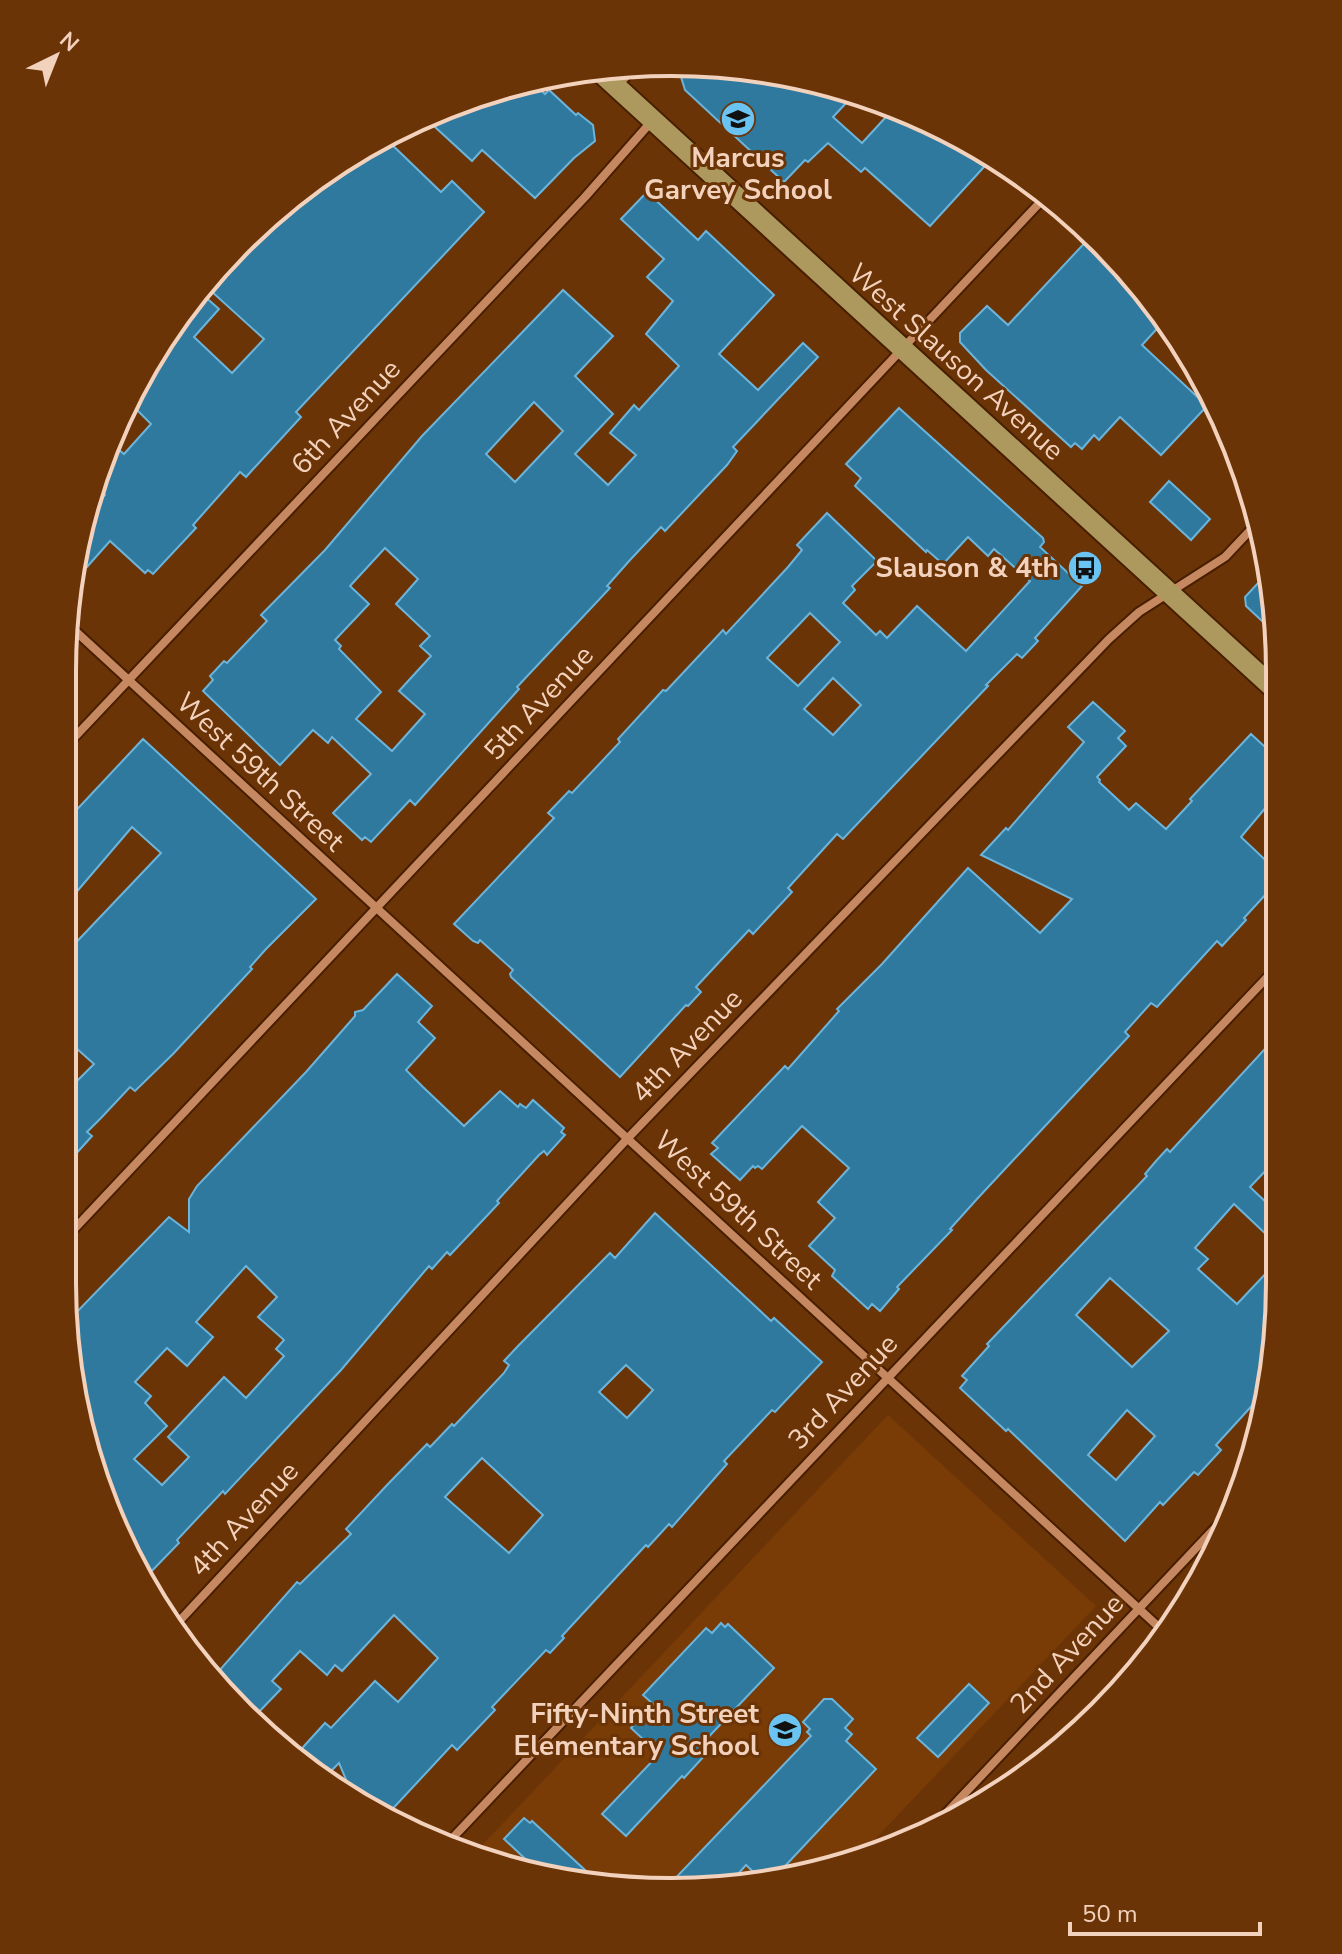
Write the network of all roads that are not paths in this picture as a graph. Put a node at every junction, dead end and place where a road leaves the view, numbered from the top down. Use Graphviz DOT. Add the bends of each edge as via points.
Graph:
graph roads {
  1 [pos="625,78"];
  2 [pos="608,79"];
  3 [pos="616,87"];
  4 [pos="652,121"];
  5 [pos="1039,204"];
  6 [pos="902,350"];
  7 [pos="1249,531"];
  8 [pos="1169,593"];
  9 [pos="77,633"];
  10 [pos="128,680"];
  11 [pos="1266,681"];
  12 [pos="76,736"];
  13 [pos="376,908"];
  14 [pos="1266,978"];
  15 [pos="628,1138"];
  16 [pos="76,1227"];
  17 [pos="887,1378"];
  18 [pos="1212,1532"];
  19 [pos="1139,1609"];
  20 [pos="180,1620"];
  21 [pos="1157,1626"];
  22 [pos="952,1807"];
  23 [pos="454,1837"];
  1 -- 3 [label="street"];
  2 -- 3 [label="main road, West Slauson Avenue"];
  3 -- 4 [label="main road, West Slauson Avenue"];
  4 -- 6 [label="main road, West Slauson Avenue"];
  4 -- 10 [label="street, 6th Avenue"];
  5 -- 6 [label="street, 5th Avenue"];
  6 -- 8 [label="main road, West Slauson Avenue"];
  6 -- 13 [label="street, 5th Avenue"];
  7 -- 8 [label="street, 4th Avenue" via="1225,557"];
  8 -- 11 [label="main road, West Slauson Avenue"];
  8 -- 15 [label="street, 4th Avenue" via="1109,639"];
  9 -- 10 [label="street, West 59th Street"];
  10 -- 12 [label="street, 6th Avenue"];
  10 -- 13 [label="street, West 59th Street"];
  13 -- 15 [label="street, West 59th Street"];
  13 -- 16 [label="street, 5th Avenue"];
  14 -- 17 [label="street, 3rd Avenue"];
  15 -- 17 [label="street, West 59th Street"];
  15 -- 20 [label="street, 4th Avenue"];
  17 -- 19 [label="street, West 59th Street"];
  17 -- 23 [label="street, 3rd Avenue"];
  18 -- 19 [label="street, 2nd Avenue"];
  19 -- 21 [label="street, West 59th Street"];
  19 -- 22 [label="street, 2nd Avenue"];
}
